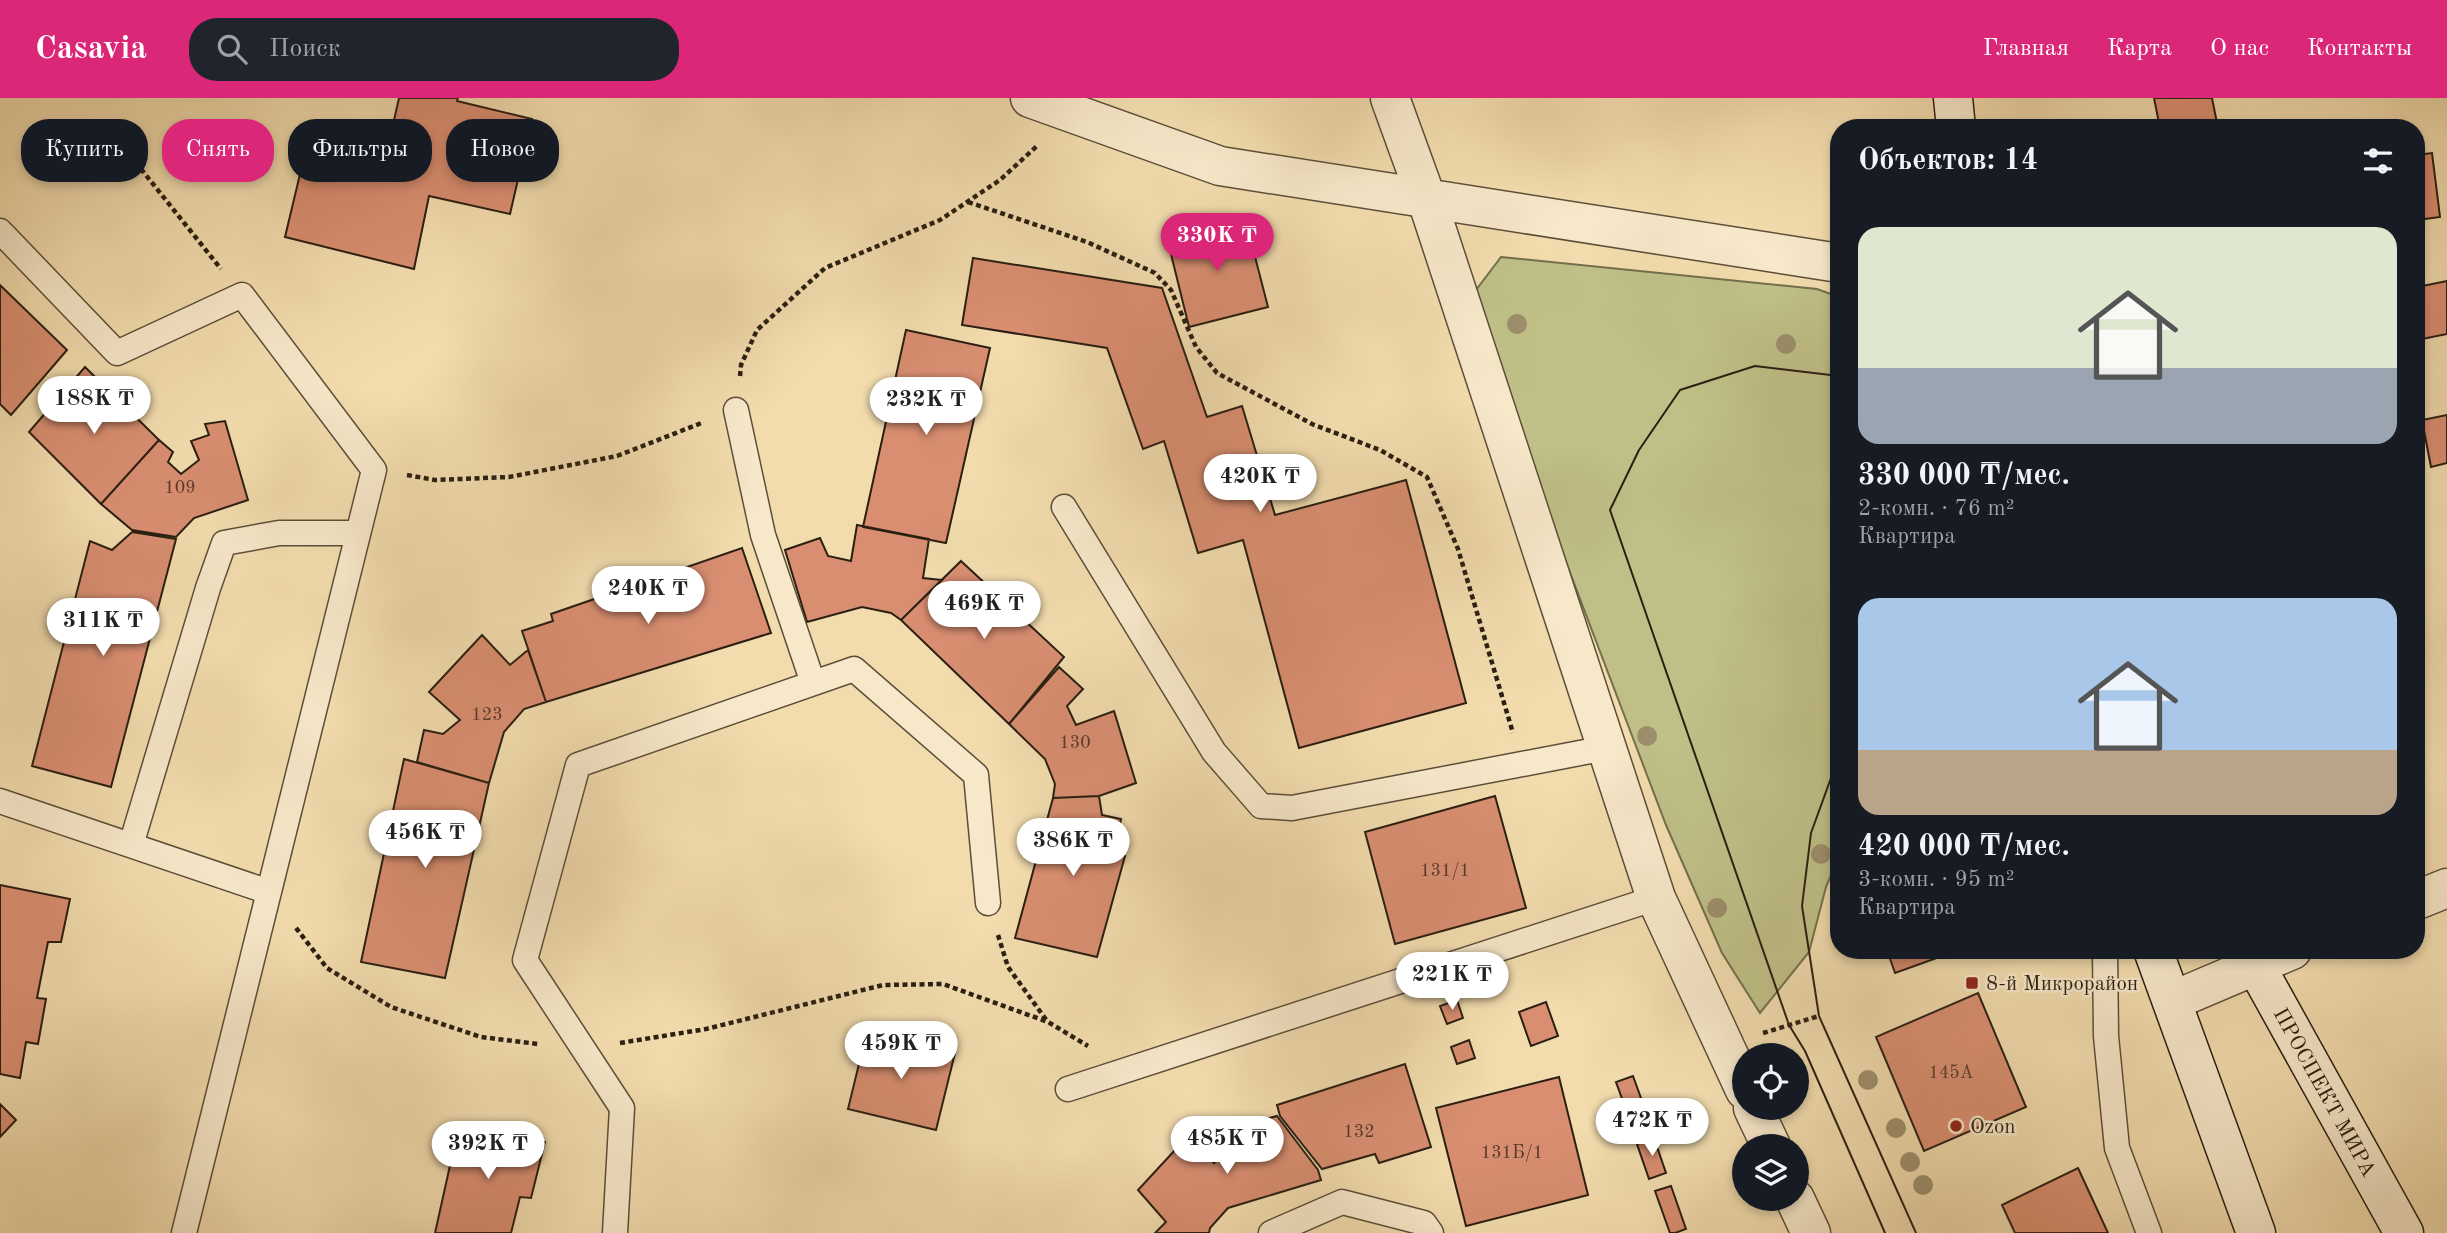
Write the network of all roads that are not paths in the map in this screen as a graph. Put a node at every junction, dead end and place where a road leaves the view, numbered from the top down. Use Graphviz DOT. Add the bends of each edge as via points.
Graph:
graph roads {
  1 [pos="1030,98"];
  2 [pos="1390,98"];
  3 [pos="1953,98"];
  4 [pos="1955,119"];
  5 [pos="1427,200"];
  6 [pos="0,231"];
  7 [pos="1830,262"];
  8 [pos="736,410"];
  9 [pos="1064,507"];
  10 [pos="357,533"];
  11 [pos="813,683"];
  12 [pos="1606,748"];
  13 [pos="0,801"];
  14 [pos="131,845"];
  15 [pos="2447,888"];
  16 [pos="269,892"];
  17 [pos="2425,897"];
  18 [pos="1656,898"];
  19 [pos="988,902"];
  20 [pos="2105,959"];
  21 [pos="2156,959"];
  22 [pos="2249,959"];
  23 [pos="2252,959"];
  24 [pos="2172,1001"];
  25 [pos="1732,1062"];
  26 [pos="1068,1089"];
  27 [pos="1801,1211"];
  28 [pos="184,1233"];
  29 [pos="615,1233"];
  30 [pos="1271,1233"];
  31 [pos="1430,1233"];
  32 [pos="1811,1233"];
  33 [pos="2148,1233"];
  34 [pos="2256,1233"];
  35 [pos="2404,1233"];
  1 -- 5 [label="street" via="1220,166"];
  2 -- 5 [label="street"];
  3 -- 4 [label="street"];
  5 -- 7 [label="street"];
  5 -- 12 [label="street"];
  6 -- 10 [label="lane" via="117,353 242,295 374,470"];
  8 -- 11 [label="lane" via="763,535"];
  9 -- 12 [label="lane" via="1214,752 1261,806 1292,808"];
  10 -- 14 [label="lane" via="279,533 224,543"];
  10 -- 16 [label="lane"];
  11 -- 19 [label="lane" via="853,669 976,775"];
  11 -- 29 [label="lane" via="578,765 525,960 622,1108"];
  12 -- 18 [label="street"];
  13 -- 14 [label="lane"];
  14 -- 16 [label="lane"];
  15 -- 17 [label="street"];
  16 -- 28 [label="lane"];
  18 -- 25 [label="street"];
  18 -- 26 [label="lane"];
  20 -- 33 [label="lane" via="2106,1036 2117,1148"];
  21 -- 24 [label="street"];
  22 -- 24 [label="street"];
  23 -- 35 [label="street, ПРОСПЕКТ МИРА"];
  24 -- 34 [label="street"];
  27 -- 32 [label="street"];
  30 -- 31 [label="lane" via="1342,1202 1424,1223"];
}
